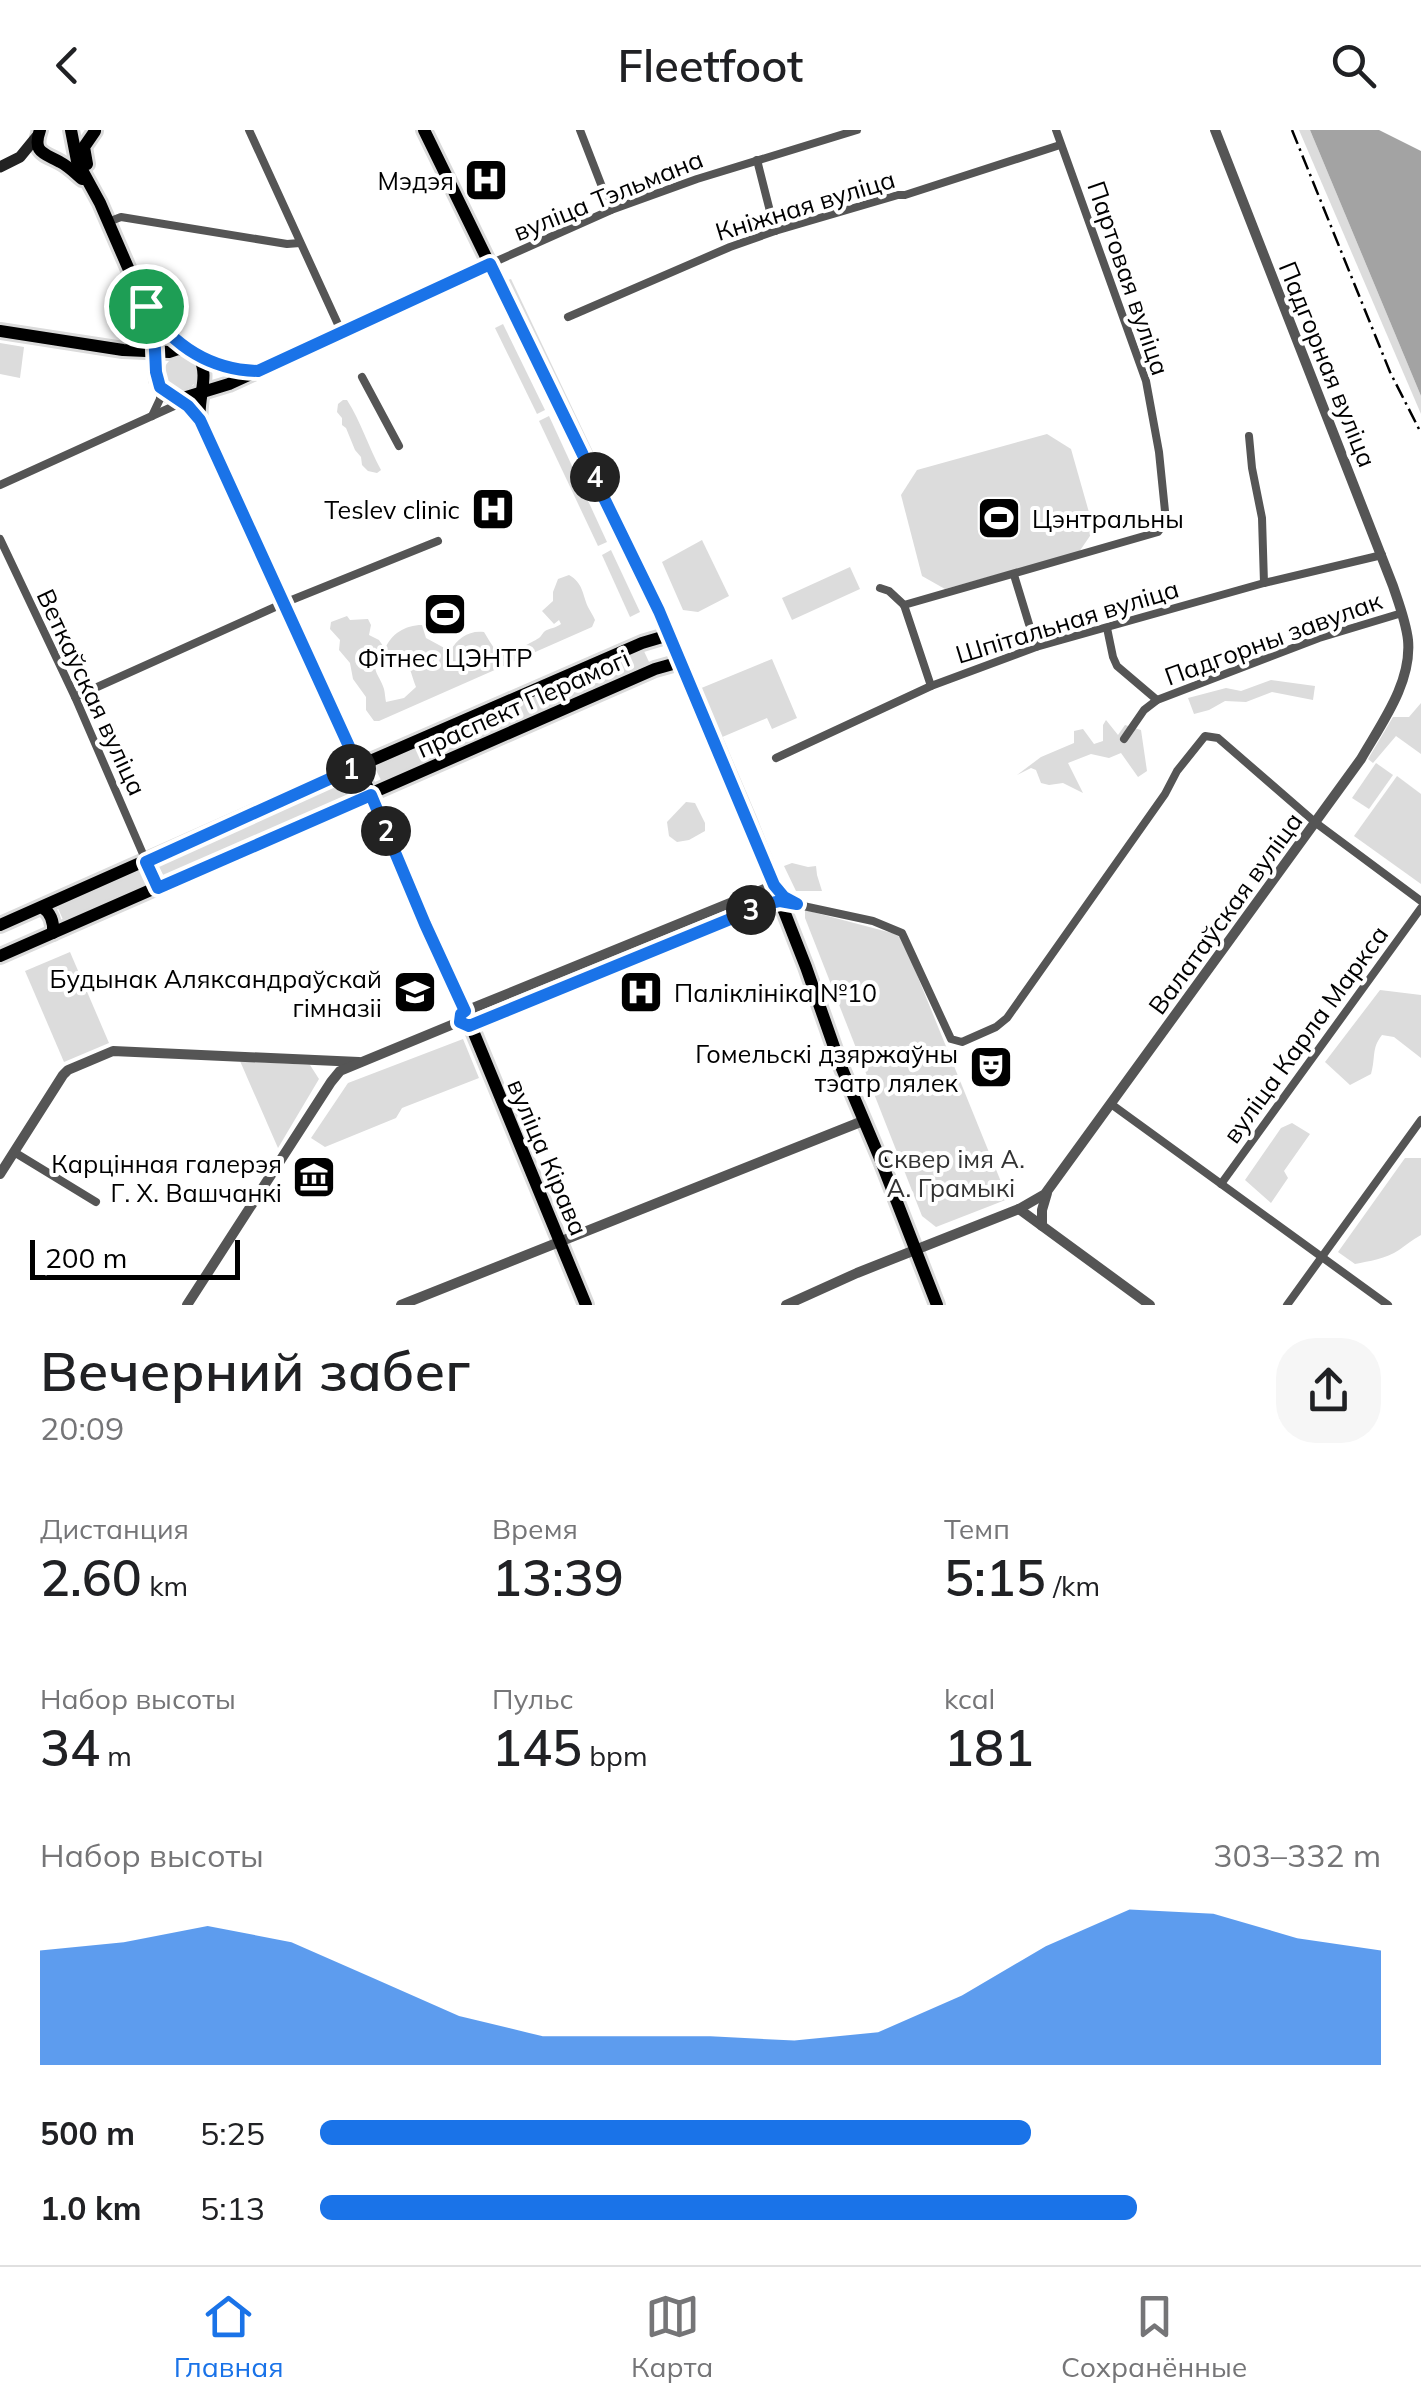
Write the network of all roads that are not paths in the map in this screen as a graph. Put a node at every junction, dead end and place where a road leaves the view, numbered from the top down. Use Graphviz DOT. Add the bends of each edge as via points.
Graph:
graph roads {
  1 [pos="71,130"];
  2 [pos="250,130"];
  3 [pos="424,130"];
  4 [pos="580,130"];
  5 [pos="857,130"];
  6 [pos="1056,130"];
  7 [pos="1214,130"];
  8 [pos="97,131"];
  9 [pos="40,132"];
  10 [pos="1060,145"];
  11 [pos="74,146"];
  12 [pos="20,157"];
  13 [pos="50,158"];
  14 [pos="757,160"];
  15 [pos="0,167"];
  16 [pos="91,190"];
  17 [pos="611,210"];
  18 [pos="108,222"];
  19 [pos="775,231"];
  20 [pos="300,243"];
  21 [pos="490,264"];
  22 [pos="146,306"];
  23 [pos="568,317"];
  24 [pos="0,331"];
  25 [pos="342,333"];
  26 [pos="123,350"];
  27 [pos="162,351"];
  28 [pos="193,354"];
  29 [pos="258,371"];
  30 [pos="362,377"];
  31 [pos="158,380"];
  32 [pos="191,402"];
  33 [pos="152,416"];
  34 [pos="1249,436"];
  35 [pos="399,446"];
  36 [pos="0,484"];
  37 [pos="0,539"];
  38 [pos="438,541"];
  39 [pos="1382,555"];
  40 [pos="1014,575"];
  41 [pos="1264,583"];
  42 [pos="880,588"];
  43 [pos="284,604"];
  44 [pos="906,610"];
  45 [pos="1402,613"];
  46 [pos="1107,628"];
  47 [pos="670,635"];
  48 [pos="642,643"];
  49 [pos="1036,647"];
  50 [pos="680,662"];
  51 [pos="657,668"];
  52 [pos="931,686"];
  53 [pos="74,698"];
  54 [pos="1157,700"];
  55 [pos="1124,739"];
  56 [pos="776,758"];
  57 [pos="358,766"];
  58 [pos="370,795"];
  59 [pos="1316,823"];
  60 [pos="146,862"];
  61 [pos="774,885"];
  62 [pos="158,888"];
  63 [pos="754,892"];
  64 [pos="780,901"];
  65 [pos="797,904"];
  66 [pos="1421,905"];
  67 [pos="760,906"];
  68 [pos="42,907"];
  69 [pos="5,923"];
  70 [pos="53,933"];
  71 [pos="24,946"];
  72 [pos="0,956"];
  73 [pos="594,959"];
  74 [pos="600,972"];
  75 [pos="468,1018"];
  76 [pos="336,1067"];
  77 [pos="1111,1104"];
  78 [pos="1421,1120"];
  79 [pos="863,1121"];
  80 [pos="14,1152"];
  81 [pos="0,1174"];
  82 [pos="1221,1184"];
  83 [pos="1048,1191"];
  84 [pos="96,1202"];
  85 [pos="1019,1209"];
  86 [pos="1042,1226"];
  87 [pos="560,1242"];
  88 [pos="914,1250"];
  89 [pos="1322,1257"];
  90 [pos="187,1305"];
  91 [pos="401,1305"];
  92 [pos="586,1305"];
  93 [pos="786,1305"];
  94 [pos="937,1305"];
  95 [pos="1150,1305"];
  96 [pos="1286,1305"];
  97 [pos="1388,1305"];
  1 -- 11 [label="main road"];
  2 -- 20 [label="street"];
  3 -- 21 [label="main road"];
  4 -- 17 [label="street"];
  5 -- 14 [label="street, вуліца Тэльмана"];
  6 -- 10 [label="street, Партовая вуліца"];
  7 -- 39 [label="street, Падгорная вуліца"];
  8 -- 11 [label="main road"];
  8 -- 16 [label="main road" via="83,151"];
  9 -- 12 [label="main road"];
  9 -- 13 [label="main road" via="38,145"];
  10 -- 19 [label="street, Кніжная вуліца"];
  10 -- 40 [label="street, Партовая вуліца" via="1146,381 1166,521 1158,532"];
  11 -- 13 [label="main road"];
  11 -- 16 [label="main road"];
  12 -- 13 [label="main road"];
  12 -- 15 [label="main road"];
  13 -- 16 [label="main road"];
  14 -- 17 [label="street, вуліца Тэльмана"];
  14 -- 19 [label="street"];
  16 -- 18 [label="main road"];
  17 -- 21 [label="street, вуліца Тэльмана"];
  18 -- 20 [label="street" via="121,216"];
  18 -- 22 [label="main road"];
  19 -- 23 [label="street, Кніжная вуліца"];
  20 -- 25 [label="street"];
  21 -- 25 [label="main road"];
  21 -- 47 [label="main road"];
  22 -- 26 [label="main road" via="147,338"];
  22 -- 27 [label="main road"];
  22 -- 28 [label="main road"];
  24 -- 26 [label="main road"];
  25 -- 29 [label="main road"];
  26 -- 27 [label="main road"];
  26 -- 31 [label="main road" via="144,359"];
  27 -- 28 [label="main road"];
  27 -- 31 [label="main road"];
  28 -- 29 [label="main road"];
  28 -- 32 [label="main road" via="204,368"];
  29 -- 32 [label="main road" via="219,388 204,403"];
  30 -- 35 [label="street"];
  31 -- 32 [label="main road"];
  31 -- 33 [label="street" via="160,400"];
  32 -- 33 [label="street"];
  32 -- 43 [label="main road"];
  33 -- 36 [label="street"];
  34 -- 41 [label="street"];
  37 -- 53 [label="street, Веткаўская вуліца"];
  38 -- 43 [label="street"];
  39 -- 41 [label="street, Шпітальная вуліца"];
  39 -- 45 [label="street, Падгорная вуліца"];
  40 -- 44 [label="street, Партовая вуліца"];
  40 -- 49 [label="street"];
  41 -- 46 [label="street, Шпітальная вуліца"];
  42 -- 44 [label="street"];
  43 -- 53 [label="street"];
  43 -- 57 [label="main road"];
  44 -- 52 [label="street"];
  45 -- 54 [label="street, Падгорны завулак"];
  45 -- 59 [label="street, Валатаўская вуліца" via="1409,644 1401,684"];
  46 -- 49 [label="street, Шпітальная вуліца"];
  46 -- 54 [label="street, Падгорны завулак" via="1117,666"];
  47 -- 48 [label="main road, праспект Перамогі"];
  47 -- 50 [label="main road"];
  48 -- 51 [label="main road" via="651,647"];
  48 -- 57 [label="main road, праспект Перамогі"];
  49 -- 52 [label="street, Шпітальная вуліца"];
  50 -- 51 [label="main road, праспект Перамогі"];
  50 -- 61 [label="main road"];
  51 -- 58 [label="main road, праспект Перамогі"];
  52 -- 56 [label="street, Шпітальная вуліца"];
  53 -- 60 [label="street, Веткаўская вуліца"];
  54 -- 55 [label="street, Падгорны завулак"];
  57 -- 58 [label="main road" via="374,785"];
  57 -- 58 [label="main road" via="352,775 360,793"];
  57 -- 60 [label="main road, праспект Перамогі"];
  58 -- 62 [label="main road, праспект Перамогі"];
  58 -- 75 [label="main road, вуліца Кірава"];
  59 -- 65 [label="street" via="1218,738 1205,736 1007,1018 962,1042 950,1039 902,933"];
  59 -- 66 [label="street"];
  59 -- 77 [label="street, Валатаўская вуліца"];
  60 -- 62 [label="main road"];
  60 -- 68 [label="main road, праспект Перамогі"];
  61 -- 63 [label="street"];
  61 -- 64 [label="main road"];
  61 -- 65 [label="street"];
  62 -- 70 [label="main road, праспект Перамогі"];
  63 -- 67 [label="street"];
  63 -- 73 [label="street"];
  64 -- 65 [label="street"];
  64 -- 67 [label="street"];
  64 -- 79 [label="main road"];
  66 -- 82 [label="street, вуліца Карла Маркса"];
  67 -- 74 [label="street"];
  68 -- 69 [label="main road, праспект Перамогі"];
  68 -- 70 [label="main road"];
  69 -- 71 [label="main road" via="8,938"];
  70 -- 71 [label="main road, праспект Перамогі"];
  71 -- 72 [label="main road, праспект Перамогі"];
  73 -- 74 [label="street"];
  73 -- 75 [label="street"];
  74 -- 75 [label="street"];
  75 -- 76 [label="street"];
  75 -- 87 [label="main road, вуліца Кірава"];
  76 -- 80 [label="street" via="113,1051 68,1070"];
  76 -- 90 [label="street"];
  77 -- 82 [label="street"];
  77 -- 83 [label="street, Валатаўская вуліца"];
  78 -- 89 [label="street"];
  79 -- 87 [label="street"];
  79 -- 88 [label="main road"];
  80 -- 81 [label="street"];
  80 -- 84 [label="street"];
  82 -- 89 [label="street"];
  83 -- 85 [label="street, Валатаўская вуліца"];
  83 -- 86 [label="street"];
  85 -- 86 [label="street"];
  85 -- 88 [label="street, Валатаўская вуліца"];
  86 -- 95 [label="street"];
  87 -- 91 [label="street"];
  87 -- 92 [label="main road, вуліца Кірава"];
  88 -- 93 [label="street, Валатаўская вуліца"];
  88 -- 94 [label="main road"];
  89 -- 96 [label="street"];
  89 -- 97 [label="street"];
}
